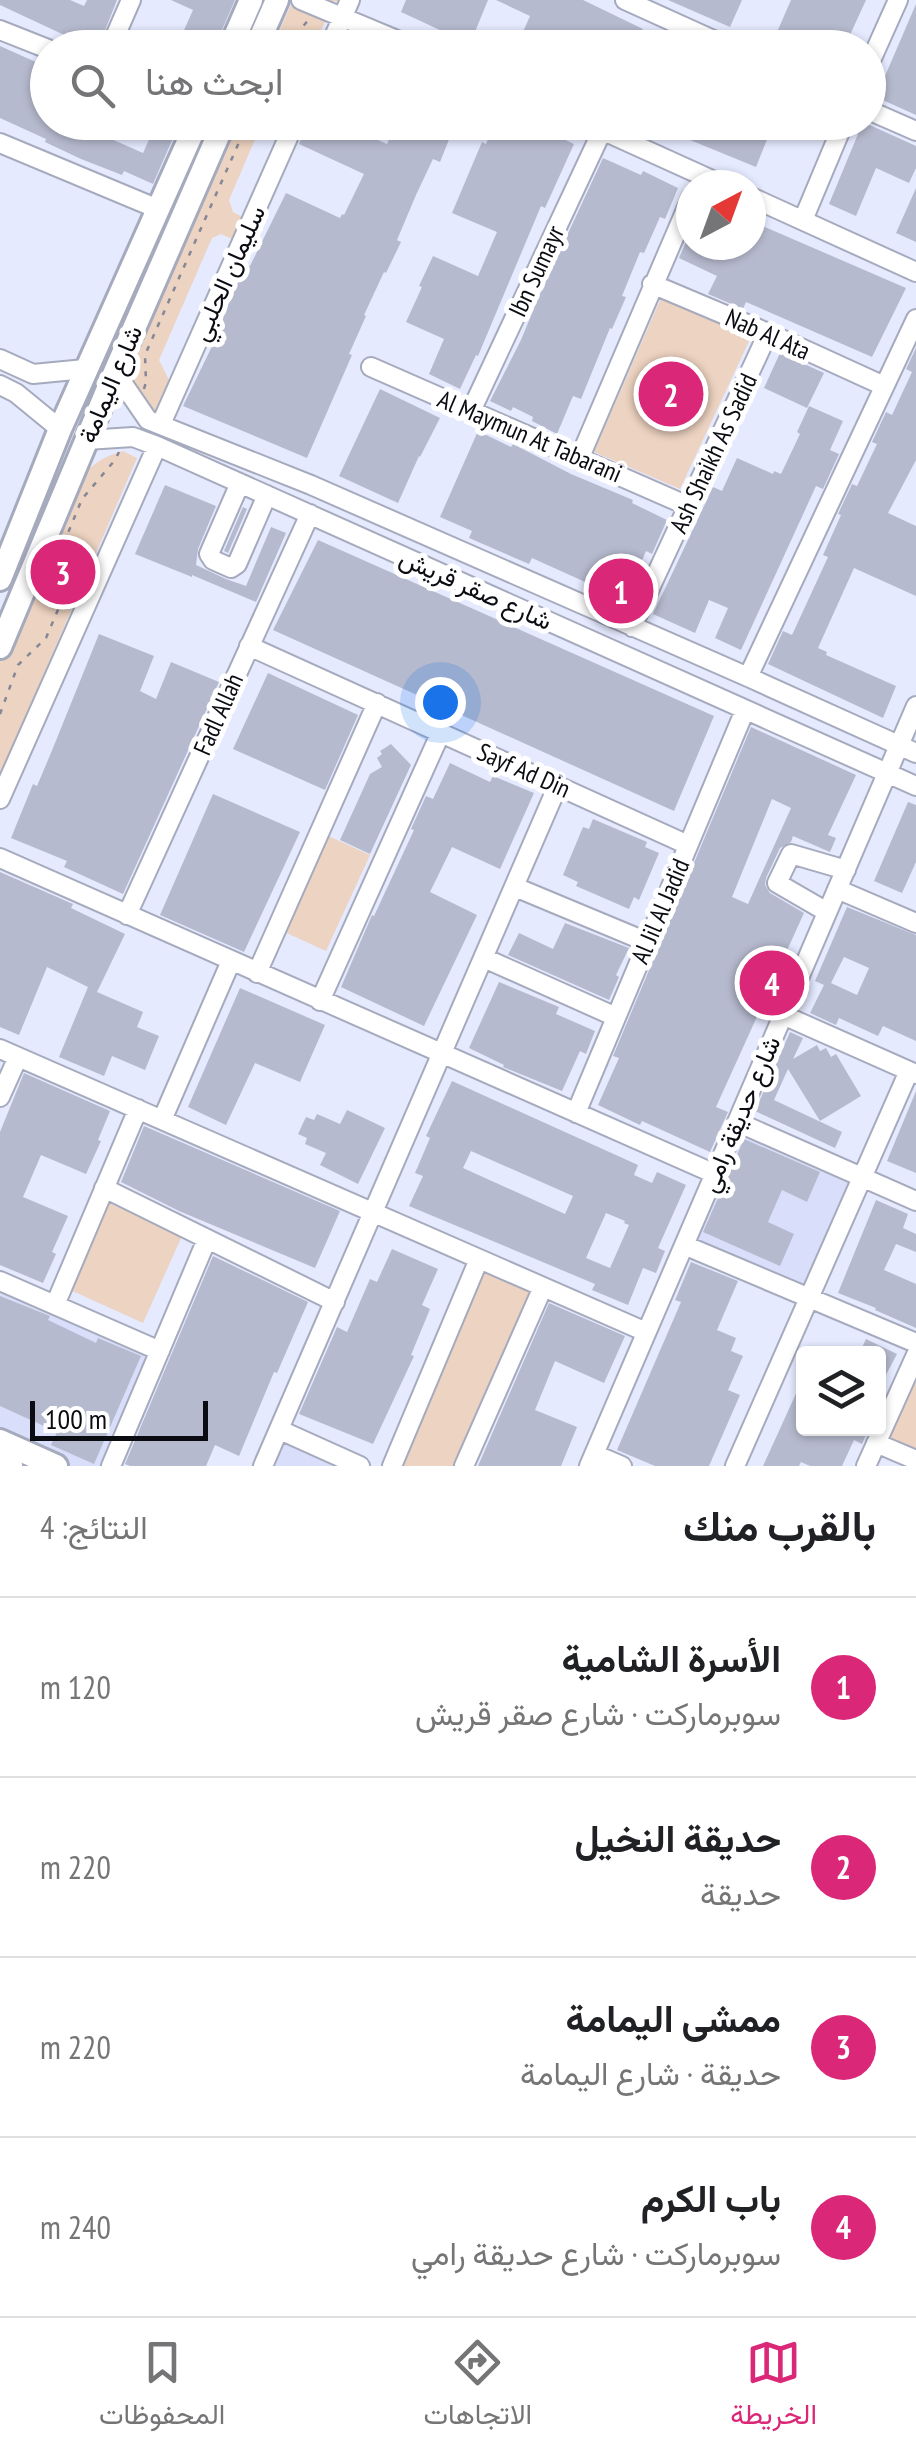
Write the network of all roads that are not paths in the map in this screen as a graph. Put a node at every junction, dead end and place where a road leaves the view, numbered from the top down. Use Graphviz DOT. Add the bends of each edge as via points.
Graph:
graph roads {
  1 [pos="131,0"];
  2 [pos="251,0"];
  3 [pos="277,0"];
  4 [pos="301,0"];
  5 [pos="626,0"];
  6 [pos="898,0"];
  7 [pos="346,8"];
  8 [pos="0,30"];
  9 [pos="118,30"];
  10 [pos="238,30"];
  11 [pos="264,30"];
  12 [pos="384,30"];
  13 [pos="692,30"];
  14 [pos="885,30"];
  15 [pos="30,42"];
  16 [pos="886,118"];
  17 [pos="916,131"];
  18 [pos="189,140"];
  19 [pos="216,140"];
  20 [pos="287,140"];
  21 [pos="598,140"];
  22 [pos="620,140"];
  23 [pos="836,140"];
  24 [pos="0,143"];
  25 [pos="679,170"];
  26 [pos="766,204"];
  27 [pos="158,209"];
  28 [pos="803,220"];
  29 [pos="676,231"];
  30 [pos="916,272"];
  31 [pos="652,284"];
  32 [pos="916,318"];
  33 [pos="768,333"];
  34 [pos="0,358"];
  35 [pos="371,368"];
  36 [pos="85,369"];
  37 [pos="115,372"];
  38 [pos="0,385"];
  39 [pos="884,386"];
  40 [pos="471,411"];
  41 [pos="161,424"];
  42 [pos="60,429"];
  43 [pos="86,440"];
  44 [pos="157,446"];
  45 [pos="215,446"];
  46 [pos="242,457"];
  47 [pos="580,458"];
  48 [pos="209,469"];
  49 [pos="237,481"];
  50 [pos="267,494"];
  51 [pos="688,506"];
  52 [pos="310,514"];
  53 [pos="0,579"];
  54 [pos="632,626"];
  55 [pos="249,646"];
  56 [pos="0,647"];
  57 [pos="748,677"];
  58 [pos="376,703"];
  59 [pos="916,706"];
  60 [pos="745,710"];
  61 [pos="440,732"];
  62 [pos="908,750"];
  63 [pos="888,772"];
  64 [pos="558,786"];
  65 [pos="916,786"];
  66 [pos="0,799"];
  67 [pos="688,845"];
  68 [pos="0,858"];
  69 [pos="824,864"];
  70 [pos="846,870"];
  71 [pos="515,887"];
  72 [pos="838,889"];
  73 [pos="807,900"];
  74 [pos="828,912"];
  75 [pos="127,915"];
  76 [pos="916,923"];
  77 [pos="648,942"];
  78 [pos="484,958"];
  79 [pos="231,961"];
  80 [pos="257,973"];
  81 [pos="320,1001"];
  82 [pos="783,1015"];
  83 [pos="616,1017"];
  84 [pos="9,1053"];
  85 [pos="442,1054"];
  86 [pos="912,1072"];
  87 [pos="0,1098"];
  88 [pos="138,1109"];
  89 [pos="576,1113"];
  90 [pos="162,1120"];
  91 [pos="737,1122"];
  92 [pos="714,1174"];
  93 [pos="863,1178"];
  94 [pos="104,1188"];
  95 [pos="916,1201"];
  96 [pos="374,1213"];
  97 [pos="207,1239"];
  98 [pos="684,1244"];
  99 [pos="479,1259"];
  100 [pos="0,1282"];
  101 [pos="543,1287"];
  102 [pos="809,1298"];
  103 [pos="335,1302"];
  104 [pos="55,1305"];
  105 [pos="646,1332"];
  106 [pos="916,1344"];
  107 [pos="160,1351"];
  108 [pos="916,1355"];
  109 [pos="280,1430"];
  110 [pos="0,1442"];
  111 [pos="876,1443"];
  112 [pos="592,1460"];
  113 [pos="916,1460"];
  114 [pos="0,1462"];
  115 [pos="11,1466"];
  116 [pos="56,1466"];
  117 [pos="111,1466"];
  118 [pos="263,1466"];
  119 [pos="360,1466"];
  120 [pos="392,1466"];
  121 [pos="464,1466"];
  122 [pos="622,1466"];
  123 [pos="735,1466"];
  124 [pos="866,1466"];
  1 -- 9 [label="street"];
  2 -- 10 [label="main road"];
  3 -- 11 [label="main road"];
  4 -- 7 [label="street"];
  5 -- 13 [label="street"];
  6 -- 14 [label="street"];
  7 -- 12 [label="street"];
  8 -- 15 [label="street"];
  16 -- 17 [label="street"];
  18 -- 27 [label="main road, شارع اليمامة"];
  19 -- 37 [label="main road, شارع اليمامة"];
  20 -- 41 [label="street, سليمان الحلبي"];
  21 -- 40 [label="street, Ibn Sumayr"];
  22 -- 25 [label="street"];
  23 -- 28 [label="street"];
  24 -- 27 [label="street"];
  26 -- 28 [label="street"];
  27 -- 36 [label="main road, شارع اليمامة"];
  28 -- 30 [label="street"];
  29 -- 31 [label="street"];
  31 -- 33 [label="street, Nab Al Ata"];
  31 -- 47 [label="street"];
  32 -- 39 [label="street"];
  33 -- 39 [label="street, Nab Al Ata"];
  33 -- 51 [label="street, Ash Shaikh As Sadid"];
  34 -- 36 [label="street" via="33,374"];
  35 -- 40 [label="street, Al Maymun At Tabarani"];
  36 -- 42 [label="main road, شارع اليمامة"];
  37 -- 41 [label="street, شارع صقر قريش" via="148,420"];
  37 -- 43 [label="main road, شارع اليمامة"];
  38 -- 42 [label="street"];
  39 -- 57 [label="street"];
  40 -- 47 [label="street, Al Maymun At Tabarani"];
  41 -- 45 [label="street, شارع صقر قريش"];
  42 -- 53 [label="main road, شارع اليمامة"];
  43 -- 44 [label="street, شارع صقر قريش" via="133,436"];
  43 -- 56 [label="main road, شارع اليمامة"];
  44 -- 48 [label="street, شارع صقر قريش"];
  44 -- 66 [label="street"];
  45 -- 46 [label="street, شارع صقر قريش"];
  45 -- 48 [label="street" via="222,458"];
  46 -- 49 [label="street" via="228,470"];
  46 -- 54 [label="street, شارع صقر قريش"];
  47 -- 51 [label="street, Al Maymun At Tabarani"];
  48 -- 49 [label="street, شارع صقر قريش"];
  49 -- 50 [label="street, شارع صقر قريش"];
  49 -- 50 [label="street" via="213,560 237,564"];
  50 -- 52 [label="street, شارع صقر قريش"];
  51 -- 54 [label="street, Ash Shaikh As Sadid"];
  52 -- 55 [label="street, Fadl Allah"];
  52 -- 60 [label="street, شارع صقر قريش"];
  54 -- 57 [label="street, شارع صقر قريش"];
  55 -- 58 [label="street, Sayf Ad Din"];
  55 -- 75 [label="street, Fadl Allah"];
  57 -- 62 [label="street, شارع صقر قريش"];
  58 -- 61 [label="street, Sayf Ad Din"];
  58 -- 80 [label="street"];
  59 -- 62 [label="street, شارع حديقة رامي"];
  60 -- 63 [label="street, شارع صقر قريش"];
  60 -- 67 [label="street, Al Jil Al Jadid"];
  61 -- 64 [label="street, Sayf Ad Din"];
  61 -- 81 [label="street"];
  62 -- 63 [label="street, شارع حديقة رامي"];
  63 -- 65 [label="street, شارع صقر قريش"];
  63 -- 70 [label="street, شارع حديقة رامي"];
  64 -- 67 [label="street, Sayf Ad Din"];
  64 -- 71 [label="street"];
  67 -- 77 [label="street, Al Jil Al Jadid"];
  68 -- 75 [label="street"];
  69 -- 70 [label="street"];
  69 -- 73 [label="street" via="804,883"];
  69 -- 73 [label="street" via="792,854 778,883"];
  70 -- 72 [label="street, شارع حديقة رامي"];
  71 -- 77 [label="street"];
  71 -- 78 [label="street"];
  72 -- 74 [label="street, شارع حديقة رامي"];
  72 -- 76 [label="street"];
  73 -- 74 [label="street"];
  74 -- 82 [label="street, شارع حديقة رامي"];
  75 -- 79 [label="street"];
  77 -- 83 [label="street, Al Jil Al Jadid"];
  78 -- 83 [label="street"];
  78 -- 85 [label="street"];
  79 -- 80 [label="street"];
  79 -- 90 [label="street"];
  80 -- 81 [label="street"];
  81 -- 85 [label="street"];
  82 -- 86 [label="street"];
  82 -- 91 [label="street, شارع حديقة رامي"];
  83 -- 89 [label="street, Al Jil Al Jadid"];
  84 -- 87 [label="street"];
  84 -- 88 [label="street"];
  85 -- 89 [label="street"];
  85 -- 96 [label="street"];
  86 -- 93 [label="street"];
  88 -- 90 [label="street"];
  88 -- 94 [label="street"];
  89 -- 92 [label="street"];
  90 -- 96 [label="street"];
  91 -- 92 [label="street, شارع حديقة رامي"];
  91 -- 93 [label="street"];
  92 -- 98 [label="street, شارع حديقة رامي"];
  93 -- 95 [label="street"];
  93 -- 102 [label="street"];
  94 -- 97 [label="street"];
  94 -- 104 [label="street"];
  96 -- 99 [label="street"];
  96 -- 103 [label="street"];
  97 -- 103 [label="street"];
  97 -- 107 [label="street"];
  98 -- 102 [label="street"];
  98 -- 105 [label="street, شارع حديقة رامي"];
  99 -- 101 [label="street"];
  99 -- 120 [label="street"];
  100 -- 104 [label="street"];
  101 -- 105 [label="street"];
  101 -- 121 [label="street"];
  102 -- 106 [label="street"];
  102 -- 123 [label="street"];
  103 -- 109 [label="street"];
  104 -- 107 [label="street"];
  105 -- 112 [label="street, شارع حديقة رامي"];
  107 -- 117 [label="street"];
  108 -- 111 [label="street"];
  109 -- 118 [label="street"];
  109 -- 119 [label="street"];
  110 -- 116 [label="main road"];
  111 -- 113 [label="street"];
  111 -- 124 [label="street"];
  112 -- 122 [label="street"];
  114 -- 115 [label="main road"];
}
